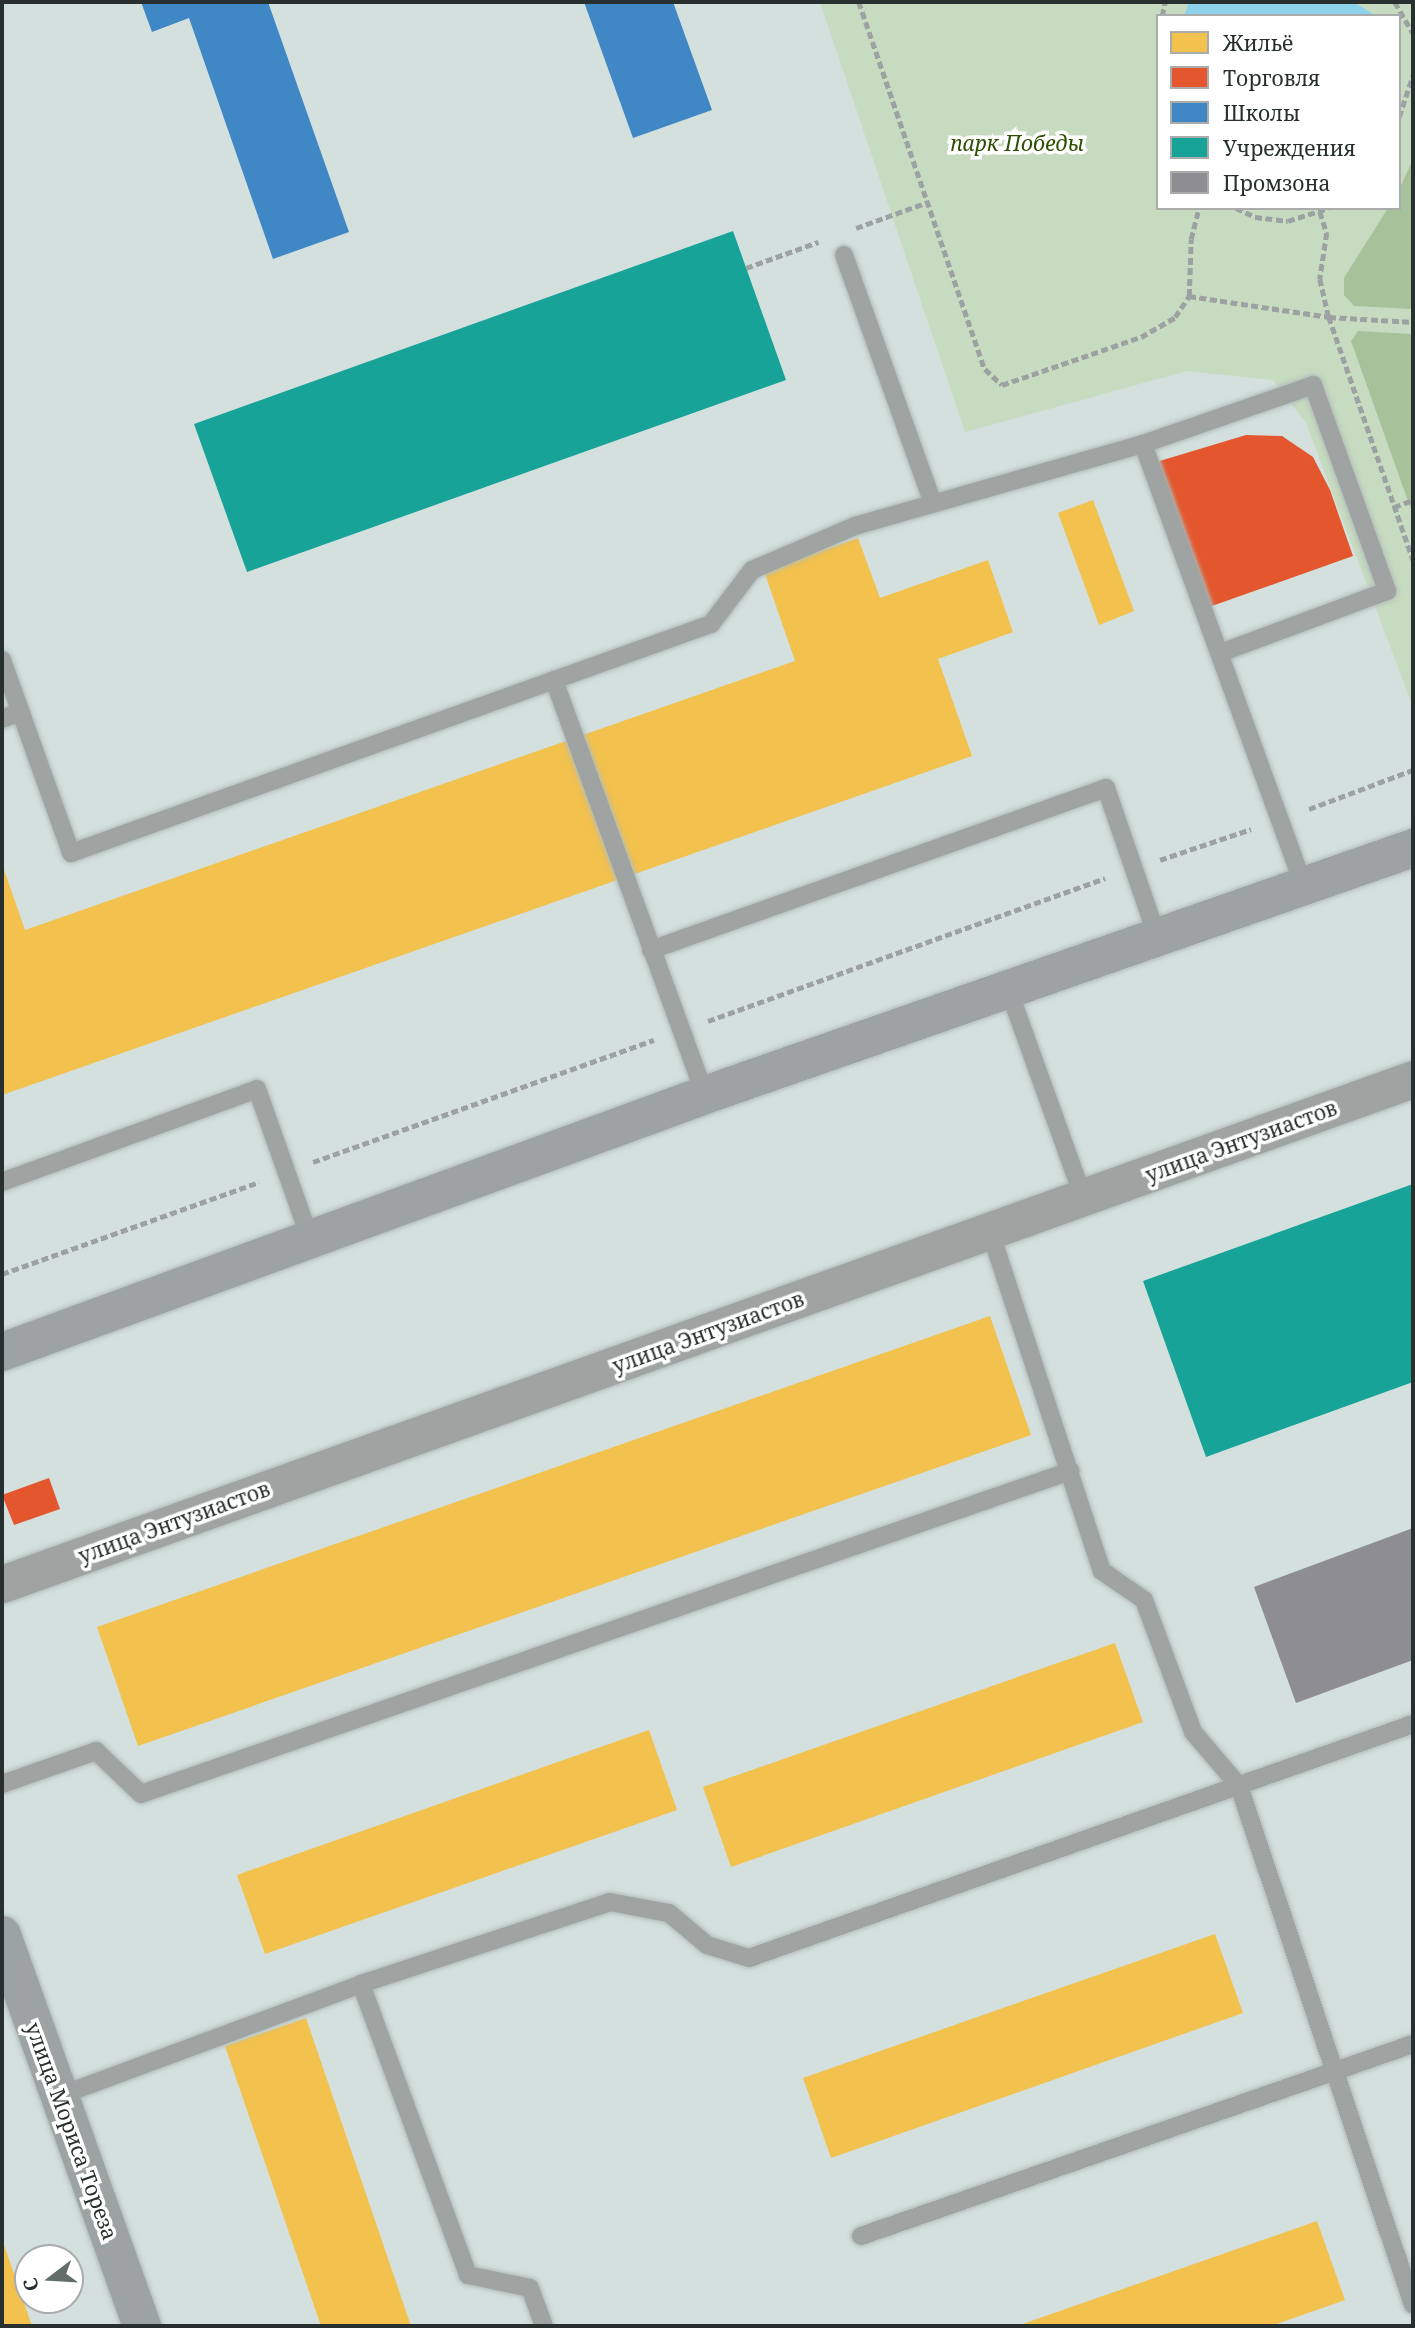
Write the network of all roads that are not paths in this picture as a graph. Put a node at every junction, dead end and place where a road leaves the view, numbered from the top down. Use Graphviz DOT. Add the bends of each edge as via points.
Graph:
graph roads {
  1 [pos="844,255"];
  2 [pos="1143,444"];
  3 [pos="933,504"];
  4 [pos="1220,653"];
  5 [pos="2,660"];
  6 [pos="554,680"];
  7 [pos="20,712"];
  8 [pos="2,719"];
  9 [pos="1413,848"];
  10 [pos="1305,888"];
  11 [pos="1158,939"];
  12 [pos="652,950"];
  13 [pos="1009,991"];
  14 [pos="1413,1079"];
  15 [pos="705,1095"];
  16 [pos="2,1182"];
  17 [pos="1083,1197"];
  18 [pos="990,1231"];
  19 [pos="310,1239"];
  20 [pos="2,1352"];
  21 [pos="1070,1471"];
  22 [pos="2,1584"];
  23 [pos="1413,1724"];
  24 [pos="2,1784"];
  25 [pos="1239,1786"];
  26 [pos="2,1936"];
  27 [pos="361,1984"];
  28 [pos="1413,2044"];
  29 [pos="1335,2071"];
  30 [pos="59,2096"];
  31 [pos="861,2236"];
  32 [pos="1413,2305"];
  33 [pos="142,2326"];
  34 [pos="544,2326"];
  1 -- 3 [label="lane"];
  2 -- 3 [label="lane"];
  2 -- 4 [label="lane"];
  2 -- 4 [label="lane" via="1313,385 1387,591"];
  3 -- 6 [label="lane" via="855,526 752,570 711,624"];
  4 -- 10 [label="lane"];
  5 -- 7 [label="lane"];
  6 -- 7 [label="lane" via="71,853"];
  6 -- 12 [label="lane"];
  7 -- 8 [label="lane"];
  9 -- 10 [label="main road"];
  10 -- 11 [label="main road"];
  11 -- 12 [label="lane" via="1106,788"];
  11 -- 13 [label="main road"];
  12 -- 15 [label="lane"];
  13 -- 15 [label="main road"];
  13 -- 17 [label="lane"];
  14 -- 17 [label="street, улица Энтузиастов"];
  15 -- 19 [label="main road"];
  16 -- 19 [label="lane" via="257,1089"];
  17 -- 18 [label="street, улица Энтузиастов"];
  18 -- 21 [label="lane"];
  18 -- 22 [label="street, улица Энтузиастов"];
  19 -- 20 [label="main road"];
  21 -- 24 [label="lane" via="141,1794 96,1751"];
  21 -- 25 [label="lane" via="1102,1571 1144,1600 1193,1732"];
  23 -- 25 [label="lane"];
  25 -- 27 [label="lane" via="749,1958 707,1945 669,1913 610,1902"];
  25 -- 29 [label="lane"];
  26 -- 30 [label="main road, улица Мориса Тореза"];
  27 -- 30 [label="lane"];
  27 -- 34 [label="lane" via="468,2275 530,2288"];
  28 -- 29 [label="lane"];
  29 -- 31 [label="lane"];
  29 -- 32 [label="lane"];
  30 -- 33 [label="main road, улица Мориса Тореза"];
}
